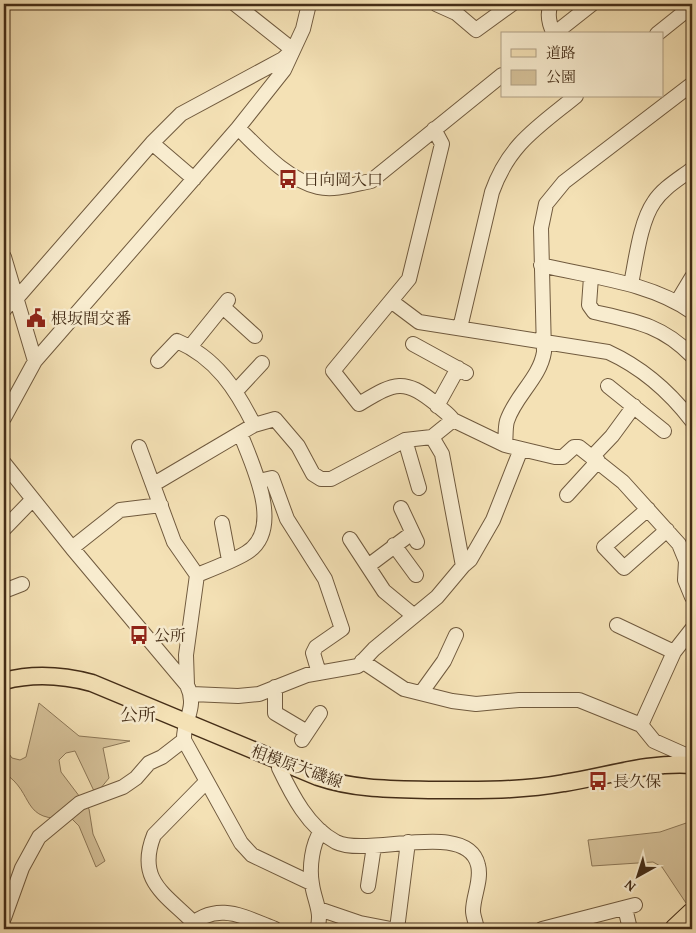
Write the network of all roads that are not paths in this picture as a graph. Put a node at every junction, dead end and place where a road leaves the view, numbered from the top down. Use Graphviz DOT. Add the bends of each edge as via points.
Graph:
graph roads {
  1 [pos="235,4"];
  2 [pos="309,4"];
  3 [pos="436,4"];
  4 [pos="512,4"];
  5 [pos="552,4"];
  6 [pos="592,4"];
  7 [pos="692,6"];
  8 [pos="553,32"];
  9 [pos="557,32"];
  10 [pos="660,32"];
  11 [pos="293,50"];
  12 [pos="501,76"];
  13 [pos="692,84"];
  14 [pos="574,98"];
  15 [pos="238,128"];
  16 [pos="434,129"];
  17 [pos="152,143"];
  18 [pos="692,169"];
  19 [pos="194,179"];
  20 [pos="4,257"];
  21 [pos="541,265"];
  22 [pos="591,277"];
  23 [pos="692,277"];
  24 [pos="630,284"];
  25 [pos="16,296"];
  26 [pos="391,301"];
  27 [pos="677,302"];
  28 [pos="4,310"];
  29 [pos="692,312"];
  30 [pos="460,328"];
  31 [pos="255,336"];
  32 [pos="542,342"];
  33 [pos="413,344"];
  34 [pos="190,347"];
  35 [pos="692,356"];
  36 [pos="35,361"];
  37 [pos="158,362"];
  38 [pos="262,363"];
  39 [pos="608,386"];
  40 [pos="236,391"];
  41 [pos="437,406"];
  42 [pos="634,406"];
  43 [pos="4,418"];
  44 [pos="453,420"];
  45 [pos="692,422"];
  46 [pos="254,425"];
  47 [pos="664,431"];
  48 [pos="240,433"];
  49 [pos="432,437"];
  50 [pos="405,440"];
  51 [pos="505,444"];
  52 [pos="139,447"];
  53 [pos="520,449"];
  54 [pos="595,459"];
  55 [pos="4,463"];
  56 [pos="259,481"];
  57 [pos="414,482"];
  58 [pos="154,484"];
  59 [pos="567,496"];
  60 [pos="32,500"];
  61 [pos="161,505"];
  62 [pos="401,508"];
  63 [pos="648,509"];
  64 [pos="222,523"];
  65 [pos="4,529"];
  66 [pos="667,530"];
  67 [pos="350,539"];
  68 [pos="394,545"];
  69 [pos="72,548"];
  70 [pos="229,560"];
  71 [pos="689,565"];
  72 [pos="368,566"];
  73 [pos="463,566"];
  74 [pos="197,575"];
  75 [pos="416,575"];
  76 [pos="22,584"];
  77 [pos="4,591"];
  78 [pos="692,598"];
  79 [pos="413,615"];
  80 [pos="617,625"];
  81 [pos="692,629"];
  82 [pos="456,635"];
  83 [pos="674,652"];
  84 [pos="362,661"];
  85 [pos="319,673"];
  86 [pos="4,682"];
  87 [pos="274,687"];
  88 [pos="190,689"];
  89 [pos="421,693"];
  90 [pos="320,713"];
  91 [pos="188,723"];
  92 [pos="641,725"];
  93 [pos="184,740"];
  94 [pos="281,762"];
  95 [pos="692,764"];
  96 [pos="206,782"];
  97 [pos="321,831"];
  98 [pos="408,842"];
  99 [pos="374,846"];
  100 [pos="311,883"];
  101 [pos="368,886"];
  102 [pos="319,910"];
  103 [pos="692,913"];
  104 [pos="4,918"];
  105 [pos="190,926"];
  106 [pos="275,929"];
  107 [pos="317,929"];
  108 [pos="391,929"];
  109 [pos="397,929"];
  110 [pos="477,929"];
  111 [pos="542,929"];
  112 [pos="630,929"];
  113 [pos="675,929"];
  1 -- 11 [label="street"];
  2 -- 11 [label="street" via="303,29"];
  3 -- 4 [label="street" via="446,7 476,30"];
  5 -- 8 [label="street" via="549,9"];
  6 -- 9 [label="street"];
  7 -- 10 [label="street"];
  11 -- 15 [label="street" via="284,70"];
  11 -- 17 [label="street" via="283,59 193,105"];
  12 -- 16 [label="street"];
  13 -- 21 [label="street" via="554,193 546,204 540,228"];
  14 -- 30 [label="street" via="522,140 500,171 492,192"];
  15 -- 16 [label="street" via="284,171 318,187 371,181"];
  15 -- 19 [label="street"];
  16 -- 26 [label="street" via="442,144 409,279"];
  17 -- 19 [label="street"];
  17 -- 25 [label="street"];
  18 -- 24 [label="street" via="653,203"];
  19 -- 36 [label="street"];
  20 -- 25 [label="street"];
  21 -- 22 [label="street"];
  21 -- 32 [label="street"];
  22 -- 24 [label="street"];
  22 -- 35 [label="street" via="589,305 594,312 656,328 677,340"];
  23 -- 27 [label="street"];
  24 -- 27 [label="street"];
  25 -- 28 [label="street"];
  25 -- 36 [label="street"];
  26 -- 30 [label="street" via="420,322"];
  26 -- 41 [label="street" via="333,371 359,404 388,387 404,386 423,392"];
  27 -- 29 [label="street"];
  30 -- 32 [label="street"];
  31 -- 34 [label="street" via="225,303"];
  32 -- 45 [label="street" via="608,352 630,362 660,385"];
  32 -- 51 [label="street" via="542,365 507,421"];
  33 -- 41 [label="street" via="462,370"];
  34 -- 37 [label="street" via="177,341"];
  34 -- 40 [label="street" via="223,374"];
  36 -- 43 [label="street"];
  38 -- 40 [label="street"];
  39 -- 42 [label="street"];
  40 -- 46 [label="street"];
  41 -- 44 [label="street"];
  42 -- 47 [label="street"];
  42 -- 54 [label="street"];
  44 -- 49 [label="street"];
  44 -- 51 [label="street"];
  46 -- 48 [label="street"];
  46 -- 50 [label="street" via="275,419 298,446 313,474 321,479 332,479"];
  48 -- 56 [label="street"];
  48 -- 58 [label="street"];
  49 -- 50 [label="street"];
  49 -- 73 [label="street" via="442,454"];
  50 -- 57 [label="street"];
  51 -- 53 [label="street"];
  52 -- 58 [label="street"];
  53 -- 54 [label="street" via="563,457 574,447 579,447"];
  53 -- 73 [label="street" via="492,520 470,560"];
  54 -- 59 [label="street"];
  54 -- 63 [label="street"];
  55 -- 60 [label="street"];
  56 -- 70 [label="street" via="264,531 247,553"];
  56 -- 85 [label="street" via="272,478 287,519 326,580 342,628 316,647 313,653"];
  58 -- 61 [label="street"];
  60 -- 65 [label="street"];
  60 -- 69 [label="street"];
  61 -- 69 [label="street" via="120,510"];
  61 -- 74 [label="street" via="174,542"];
  62 -- 68 [label="street" via="414,538"];
  63 -- 66 [label="street"];
  63 -- 66 [label="street" via="604,547 624,568"];
  64 -- 70 [label="street"];
  66 -- 71 [label="street" via="679,544"];
  67 -- 72 [label="street"];
  68 -- 72 [label="street"];
  68 -- 75 [label="street"];
  69 -- 88 [label="street"];
  70 -- 74 [label="street"];
  71 -- 78 [label="street" via="685,580"];
  72 -- 79 [label="street" via="384,591"];
  73 -- 79 [label="street" via="438,597"];
  74 -- 88 [label="street" via="186,655"];
  76 -- 77 [label="street"];
  79 -- 84 [label="street"];
  80 -- 83 [label="street"];
  81 -- 83 [label="street"];
  82 -- 89 [label="street" via="444,661"];
  83 -- 92 [label="street"];
  84 -- 85 [label="street" via="358,666"];
  84 -- 89 [label="street" via="404,689"];
  85 -- 87 [label="street"];
  86 -- 91 [label="main road, 相模原大磯線" via="34,676 69,677 92,683"];
  87 -- 88 [label="street" via="259,694 238,696"];
  87 -- 90 [label="street" via="275,713 305,736"];
  88 -- 91 [label="street"];
  89 -- 92 [label="street" via="476,704 579,700"];
  91 -- 93 [label="street"];
  91 -- 94 [label="main road, 相模原大磯線"];
  92 -- 95 [label="street" via="654,741 690,757"];
  93 -- 96 [label="street"];
  93 -- 104 [label="street" via="149,763 123,787 80,803 39,837 22,868"];
  94 -- 95 [label="main road, 相模原大磯線" via="338,784 365,789 501,790 565,783 652,765"];
  94 -- 97 [label="street" via="279,768 294,800"];
  96 -- 100 [label="street" via="241,843 252,855"];
  96 -- 105 [label="street" via="154,836 150,846 148,871 152,881"];
  97 -- 99 [label="street" via="337,843"];
  97 -- 100 [label="street" via="312,856"];
  98 -- 99 [label="street"];
  98 -- 109 [label="street"];
  98 -- 110 [label="street" via="446,843 463,846 470,852 478,864 473,911"];
  99 -- 101 [label="street"];
  100 -- 102 [label="street"];
  102 -- 107 [label="street"];
  102 -- 108 [label="street"];
  103 -- 113 [label="highway"];
  105 -- 106 [label="street" via="207,914 228,912"];
  111 -- 112 [label="street" via="630,907"];
}
